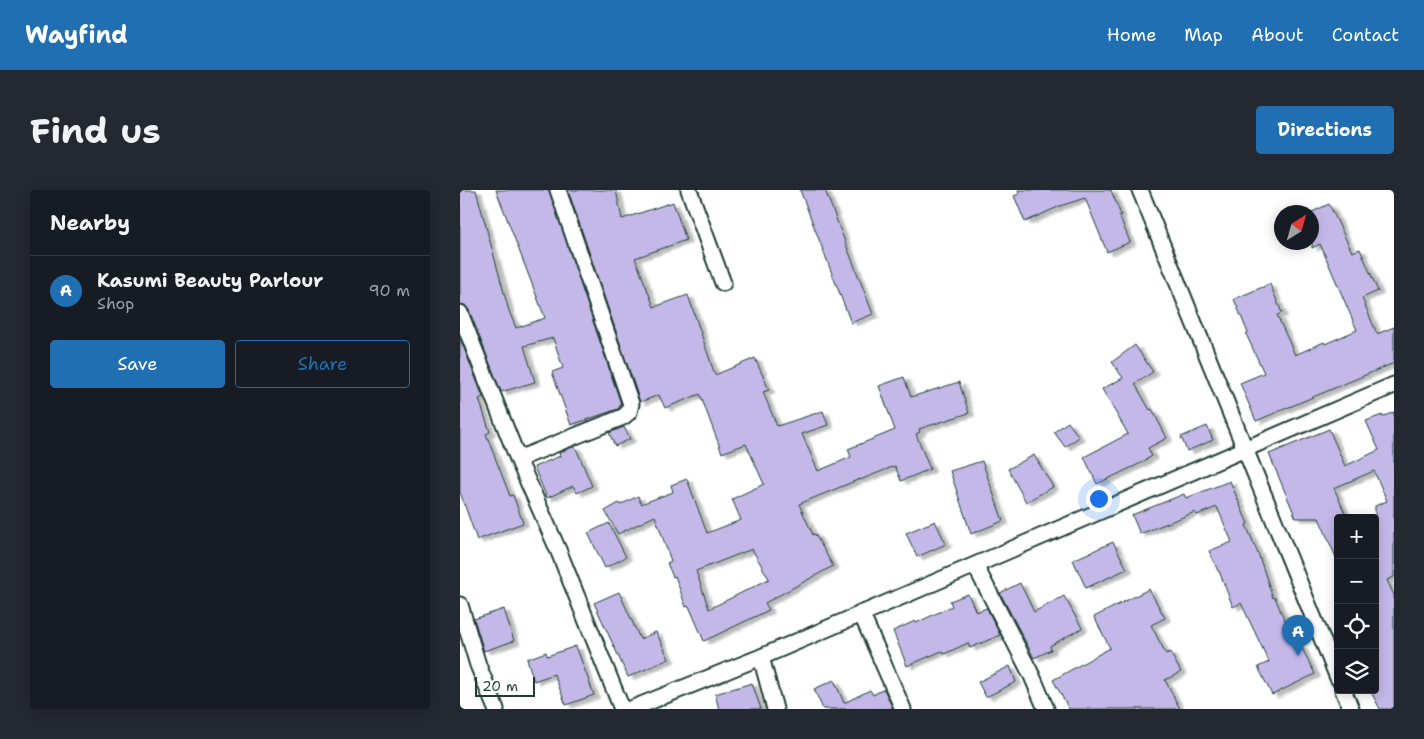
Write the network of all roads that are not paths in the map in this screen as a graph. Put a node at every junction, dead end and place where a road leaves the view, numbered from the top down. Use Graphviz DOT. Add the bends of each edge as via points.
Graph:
graph roads {
  1 [pos="558,190"];
  2 [pos="689,190"];
  3 [pos="1140,190"];
  4 [pos="722,283"];
  5 [pos="460,313"];
  6 [pos="1394,385"];
  7 [pos="1244,448"];
  8 [pos="518,459"];
  9 [pos="975,565"];
  10 [pos="460,605"];
  11 [pos="861,614"];
  12 [pos="761,657"];
  13 [pos="1334,668"];
  14 [pos="1345,694"];
  15 [pos="496,709"];
  16 [pos="622,709"];
  17 [pos="631,709"];
  18 [pos="775,709"];
  19 [pos="903,709"];
  20 [pos="1046,709"];
  21 [pos="1351,709"];
  1 -- 8 [label="street" via="631,404 623,417"];
  2 -- 4 [label="street"];
  3 -- 7 [label="street"];
  5 -- 8 [label="street"];
  6 -- 7 [label="street"];
  7 -- 9 [label="street"];
  7 -- 13 [label="street"];
  8 -- 16 [label="street"];
  9 -- 11 [label="street"];
  9 -- 20 [label="street"];
  10 -- 15 [label="street" via="478,665"];
  11 -- 12 [label="street"];
  11 -- 19 [label="street"];
  12 -- 17 [label="street"];
  12 -- 18 [label="street"];
  14 -- 21 [label="street"];
}
